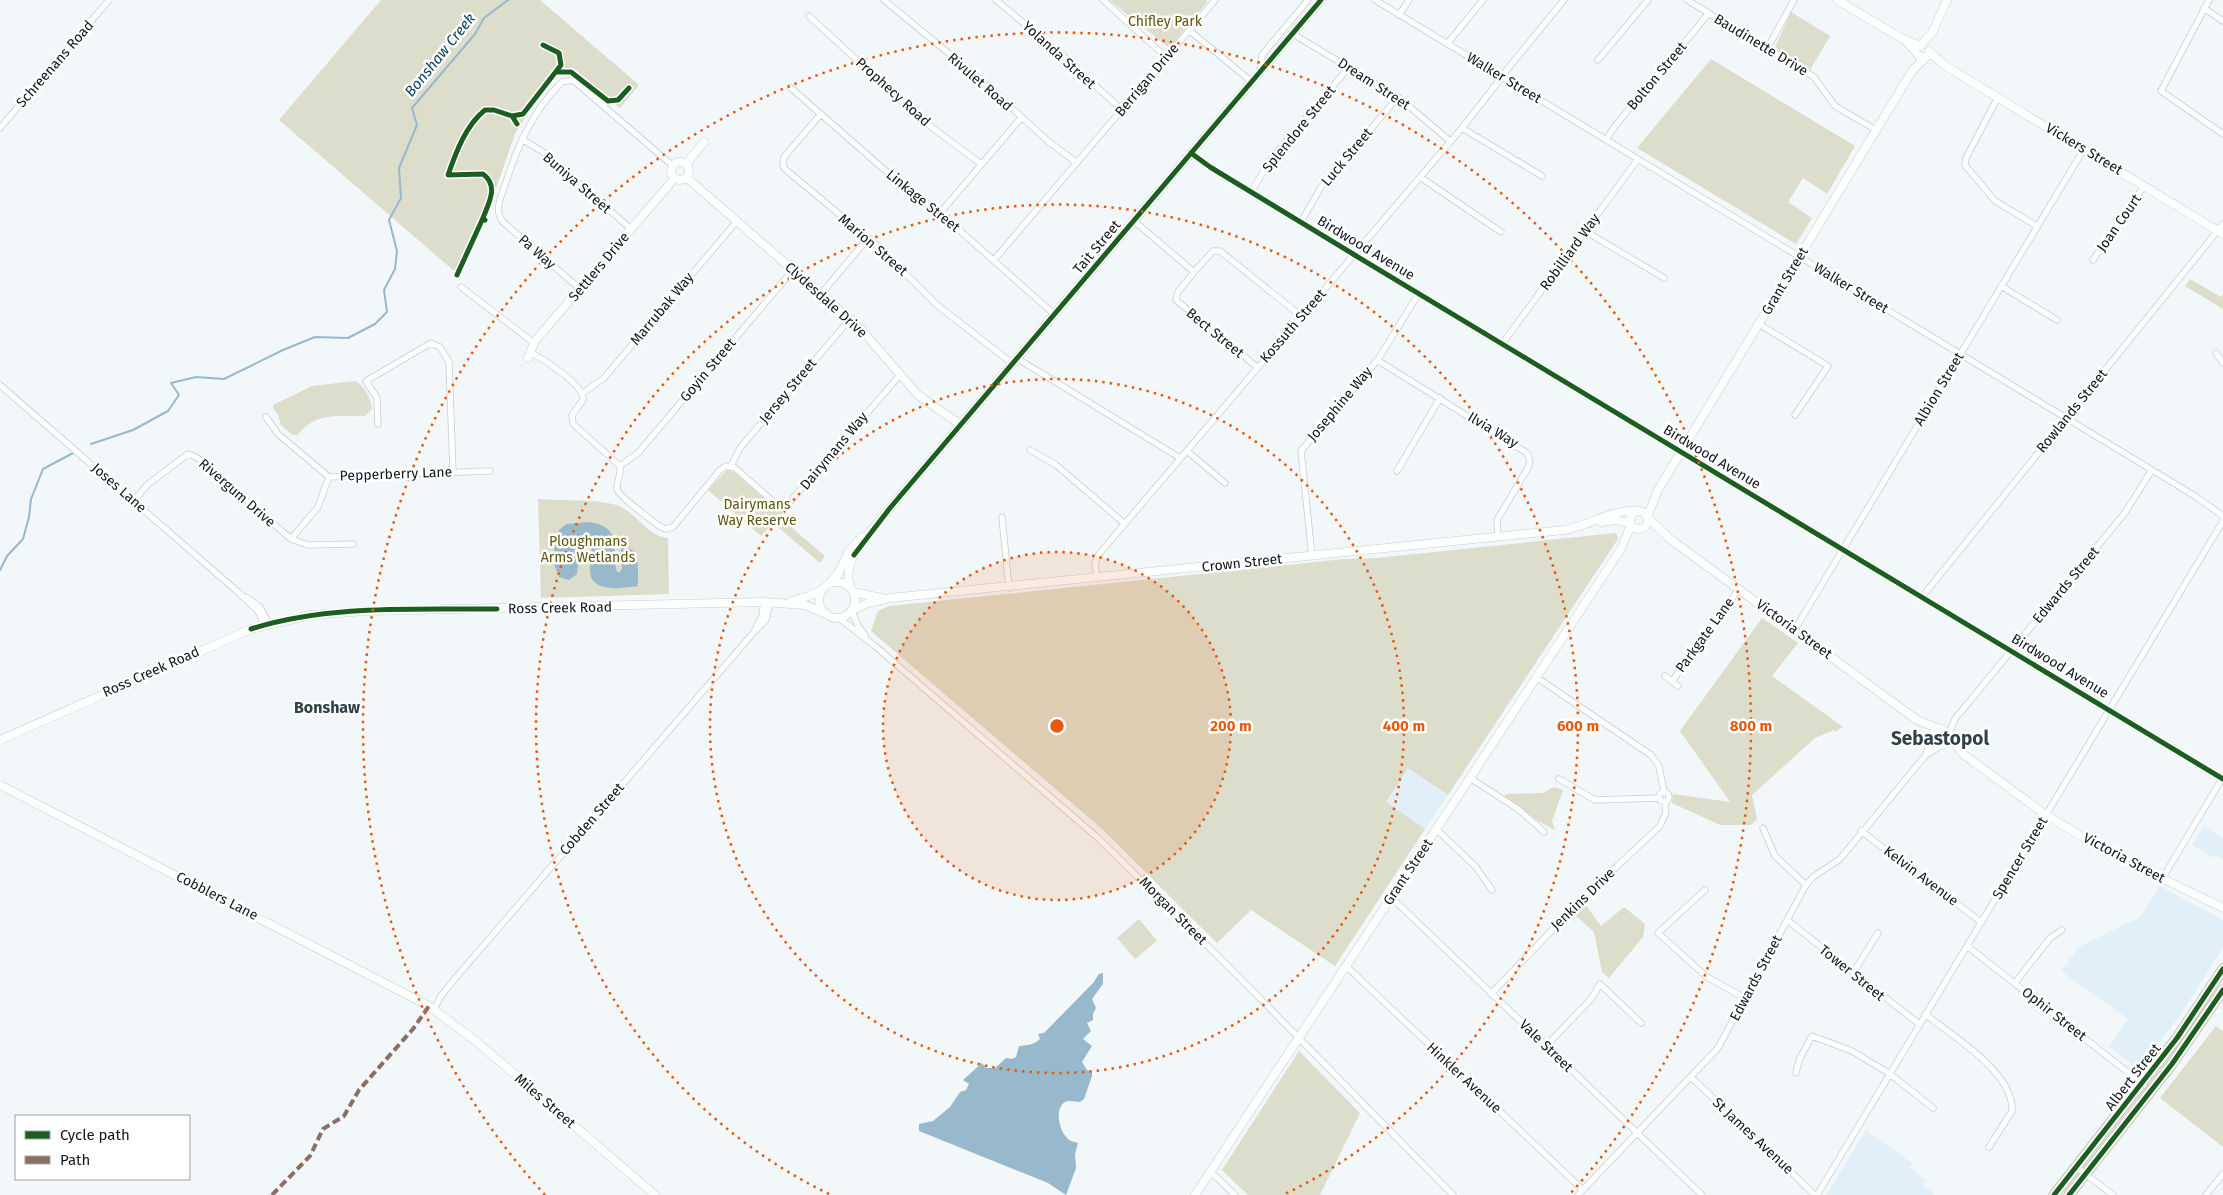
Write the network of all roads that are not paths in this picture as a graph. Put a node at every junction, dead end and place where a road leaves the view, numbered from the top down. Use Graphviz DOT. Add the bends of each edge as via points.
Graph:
graph roads {
  1 [pos="109,0"];
  2 [pos="884,0"];
  3 [pos="996,0"];
  4 [pos="1103,0"];
  5 [pos="1215,0"];
  6 [pos="1308,0"];
  7 [pos="1321,0"];
  8 [pos="1375,0"];
  9 [pos="1409,0"];
  10 [pos="1483,0"];
  11 [pos="1564,0"];
  12 [pos="1648,0"];
  13 [pos="1687,0"];
  14 [pos="1794,0"];
  15 [pos="1947,0"];
  16 [pos="2209,0"];
  17 [pos="1840,1"];
  18 [pos="2204,8"];
  19 [pos="1399,14"];
  20 [pos="1709,14"];
  21 [pos="809,16"];
  22 [pos="2223,22"];
  23 [pos="1190,31"];
  24 [pos="1932,33"];
  25 [pos="1293,34"];
  26 [pos="1903,39"];
  27 [pos="1447,44"];
  28 [pos="1921,45"];
  29 [pos="1767,49"];
  30 [pos="1924,54"];
  31 [pos="1166,57"];
  32 [pos="1598,60"];
  33 [pos="1349,68"];
  34 [pos="1260,72"];
  35 [pos="1501,77"];
  36 [pos="1252,82"];
  37 [pos="790,88"];
  38 [pos="1398,97"];
  39 [pos="1998,97"];
  40 [pos="1122,110"];
  41 [pos="820,115"];
  42 [pos="1021,118"];
  43 [pos="0,128"];
  44 [pos="1462,128"];
  45 [pos="1876,130"];
  46 [pos="2223,134"];
  47 [pos="522,139"];
  48 [pos="1606,140"];
  49 [pos="1450,141"];
  50 [pos="704,142"];
  51 [pos="2084,149"];
  52 [pos="1192,153"];
  53 [pos="1638,159"];
  54 [pos="1076,163"];
  55 [pos="686,164"];
  56 [pos="981,164"];
  57 [pos="672,166"];
  58 [pos="1542,176"];
  59 [pos="1420,177"];
  60 [pos="687,178"];
  61 [pos="674,179"];
  62 [pos="2144,186"];
  63 [pos="1251,192"];
  64 [pos="940,213"];
  65 [pos="737,221"];
  66 [pos="1134,221"];
  67 [pos="1301,222"];
  68 [pos="2038,226"];
  69 [pos="631,229"];
  70 [pos="1586,230"];
  71 [pos="2221,230"];
  72 [pos="1500,232"];
  73 [pos="868,238"];
  74 [pos="1353,254"];
  75 [pos="1800,257"];
  76 [pos="994,260"];
  77 [pos="2093,260"];
  78 [pos="793,270"];
  79 [pos="1194,272"];
  80 [pos="1664,278"];
  81 [pos="2001,286"];
  82 [pos="461,287"];
  83 [pos="580,289"];
  84 [pos="1419,293"];
  85 [pos="821,294"];
  86 [pos="1055,315"];
  87 [pos="1301,316"];
  88 [pos="850,319"];
  89 [pos="2057,320"];
  90 [pos="1759,324"];
  91 [pos="534,343"];
  92 [pos="1502,344"];
  93 [pos="2216,353"];
  94 [pos="1961,354"];
  95 [pos="529,355"];
  96 [pos="1377,360"];
  97 [pos="1016,362"];
  98 [pos="2223,363"];
  99 [pos="1257,367"];
  100 [pos="900,375"];
  101 [pos="0,385"];
  102 [pos="583,393"];
  103 [pos="1440,398"];
  104 [pos="1795,415"];
  105 [pos="266,417"];
  106 [pos="2067,418"];
  107 [pos="378,424"];
  108 [pos="961,425"];
  109 [pos="1030,450"];
  110 [pos="1187,451"];
  111 [pos="1682,452"];
  112 [pos="1180,458"];
  113 [pos="620,466"];
  114 [pos="731,466"];
  115 [pos="2152,470"];
  116 [pos="490,471"];
  117 [pos="1397,471"];
  118 [pos="453,472"];
  119 [pos="329,477"];
  120 [pos="1225,483"];
  121 [pos="1658,490"];
  122 [pos="134,501"];
  123 [pos="890,508"];
  124 [pos="1637,511"];
  125 [pos="2223,516"];
  126 [pos="1002,517"];
  127 [pos="1647,517"];
  128 [pos="2223,522"];
  129 [pos="1592,523"];
  130 [pos="1124,524"];
  131 [pos="1631,525"];
  132 [pos="1642,528"];
  133 [pos="1498,537"];
  134 [pos="291,539"];
  135 [pos="1670,539"];
  136 [pos="353,544"];
  137 [pos="1622,549"];
  138 [pos="1842,549"];
  139 [pos="1312,556"];
  140 [pos="1097,578"];
  141 [pos="825,586"];
  142 [pos="1009,588"];
  143 [pos="852,589"];
  144 [pos="1739,589"];
  145 [pos="1922,597"];
  146 [pos="890,598"];
  147 [pos="767,602"];
  148 [pos="786,602"];
  149 [pos="852,610"];
  150 [pos="826,614"];
  151 [pos="839,618"];
  152 [pos="266,624"];
  153 [pos="1794,629"];
  154 [pos="875,646"];
  155 [pos="2012,650"];
  156 [pos="1665,676"];
  157 [pos="1536,677"];
  158 [pos="1672,681"];
  159 [pos="1678,686"];
  160 [pos="2109,710"];
  161 [pos="1955,719"];
  162 [pos="1918,720"];
  163 [pos="1940,729"];
  164 [pos="1949,736"];
  165 [pos="1932,738"];
  166 [pos="0,740"];
  167 [pos="1942,745"];
  168 [pos="1964,754"];
  169 [pos="1925,756"];
  170 [pos="1470,778"];
  171 [pos="2223,778"];
  172 [pos="1559,780"];
  173 [pos="0,785"];
  174 [pos="1664,792"];
  175 [pos="1659,798"];
  176 [pos="1665,802"];
  177 [pos="2046,815"];
  178 [pos="1764,828"];
  179 [pos="1436,829"];
  180 [pos="1862,831"];
  181 [pos="1544,832"];
  182 [pos="2162,878"];
  183 [pos="1806,885"];
  184 [pos="1492,890"];
  185 [pos="1705,890"];
  186 [pos="1391,897"];
  187 [pos="2223,909"];
  188 [pos="1787,920"];
  189 [pos="1981,922"];
  190 [pos="2062,930"];
  191 [pos="1878,933"];
  192 [pos="1967,946"];
  193 [pos="1345,965"];
  194 [pos="2223,968"];
  195 [pos="1853,973"];
  196 [pos="2015,983"];
  197 [pos="2223,990"];
  198 [pos="1491,994"];
  199 [pos="1745,998"];
  200 [pos="434,1009"];
  201 [pos="1925,1014"];
  202 [pos="1641,1023"];
  203 [pos="1919,1024"];
  204 [pos="1298,1037"];
  205 [pos="1546,1046"];
  206 [pos="1796,1073"];
  207 [pos="1890,1074"];
  208 [pos="1692,1078"];
  209 [pos="2142,1083"];
  210 [pos="2151,1091"];
  211 [pos="1933,1108"];
  212 [pos="1638,1133"];
  213 [pos="1989,1148"];
  214 [pos="2076,1166"];
  215 [pos="1210,1171"];
  216 [pos="2086,1174"];
  217 [pos="2223,1174"];
  218 [pos="1580,1193"];
  219 [pos="655,1195"];
  220 [pos="1195,1195"];
  221 [pos="1235,1195"];
  222 [pos="1453,1195"];
  223 [pos="1702,1195"];
  224 [pos="1816,1195"];
  225 [pos="2054,1195"];
  226 [pos="2069,1195"];
  227 [pos="2113,1195"];
  228 [pos="2206,1195"];
  1 -- 43 [label="street, Schreenans Road"];
  2 -- 42 [label="street, Rivulet Road" via="980,79"];
  3 -- 40 [label="street, Yolanda Street"];
  4 -- 31 [label="street"];
  5 -- 23 [label="street, Berrigan Drive"];
  6 -- 34 [label="street" via="1262,55"];
  7 -- 25 [label="street, Tait Street"];
  8 -- 19 [label="street, Walker Street"];
  9 -- 19 [label="street"];
  10 -- 27 [label="street"];
  11 -- 35 [label="street, Kossuth Street"];
  12 -- 32 [label="street"];
  13 -- 20 [label="street, Baudinette Drive"];
  14 -- 29 [label="street"];
  15 -- 24 [label="street, Grant Street"];
  16 -- 18 [label="street"];
  17 -- 26 [label="street, Vickers Street"];
  18 -- 22 [label="street"];
  18 -- 46 [label="street" via="2161,91"];
  19 -- 27 [label="street, Walker Street"];
  20 -- 29 [label="street, Baudinette Drive"];
  20 -- 48 [label="street, Bolton Street"];
  21 -- 56 [label="street, Prophecy Road" via="922,120"];
  23 -- 31 [label="street, Berrigan Drive"];
  23 -- 36 [label="street"];
  24 -- 28 [label="street, Grant Street"];
  24 -- 30 [label="street, Grant Street"];
  25 -- 33 [label="street, Dream Street"];
  25 -- 34 [label="street, Tait Street"];
  26 -- 28 [label="street, Vickers Street"];
  26 -- 30 [label="street, Vickers Street"];
  27 -- 35 [label="street, Walker Street"];
  28 -- 30 [label="street, Grant Street" via="1917,49"];
  29 -- 45 [label="street, Baudinette Drive" via="1815,78 1837,107"];
  30 -- 39 [label="street, Vickers Street"];
  30 -- 45 [label="street, Grant Street"];
  31 -- 40 [label="street, Berrigan Drive"];
  33 -- 38 [label="street, Dream Street"];
  33 -- 63 [label="street, Splendore Street" via="1271,159"];
  34 -- 36 [label="street, Tait Street"];
  35 -- 44 [label="street, Kossuth Street"];
  35 -- 48 [label="street, Walker Street"];
  36 -- 52 [label="street, Tait Street"];
  37 -- 41 [label="street, Linkage Street"];
  38 -- 49 [label="street, Dream Street"];
  38 -- 67 [label="street, Luck Street" via="1321,187"];
  39 -- 51 [label="street, Vickers Street"];
  39 -- 68 [label="street" via="1966,158 1965,166 1996,201"];
  40 -- 54 [label="street, Berrigan Drive"];
  41 -- 64 [label="street, Linkage Street"];
  41 -- 73 [label="street, Marion Street" via="784,157 783,166"];
  42 -- 54 [label="street, Rivulet Road"];
  42 -- 56 [label="street"];
  44 -- 49 [label="street, Kossuth Street"];
  44 -- 58 [label="street"];
  45 -- 75 [label="street, Grant Street"];
  47 -- 57 [label="street" via="547,100 562,82 571,79"];
  47 -- 69 [label="street, Buniya Street" via="542,152"];
  47 -- 83 [label="street, Pa Way" via="498,212 505,224"];
  48 -- 53 [label="street, Walker Street"];
  49 -- 59 [label="street, Kossuth Street"];
  50 -- 55 [label="street"];
  51 -- 62 [label="street, Vickers Street"];
  51 -- 68 [label="street, Albion Street"];
  52 -- 63 [label="street, Birdwood Avenue"];
  52 -- 66 [label="street, Tait Street"];
  53 -- 70 [label="street, Robilliard Way"];
  53 -- 75 [label="street, Walker Street"];
  54 -- 76 [label="street, Berrigan Drive"];
  55 -- 57 [label="street" via="679,162"];
  55 -- 60 [label="street"];
  56 -- 64 [label="street"];
  57 -- 61 [label="street" via="670,172"];
  59 -- 72 [label="street"];
  59 -- 74 [label="street, Kossuth Street"];
  60 -- 61 [label="street"];
  60 -- 65 [label="street, Clydesdale Drive"];
  61 -- 69 [label="street, Settlers Drive"];
  62 -- 71 [label="street, Vickers Street"];
  62 -- 77 [label="street, Joan Court"];
  63 -- 67 [label="street, Birdwood Avenue"];
  64 -- 76 [label="street, Linkage Street"];
  65 -- 78 [label="street, Clydesdale Drive"];
  65 -- 102 [label="street, Marrubak Way" via="604,378"];
  66 -- 79 [label="street"];
  66 -- 86 [label="street, Tait Street"];
  67 -- 74 [label="street, Birdwood Avenue"];
  68 -- 81 [label="street, Albion Street"];
  69 -- 83 [label="street, Settlers Drive"];
  70 -- 80 [label="street"];
  70 -- 92 [label="street, Robilliard Way"];
  71 -- 106 [label="street, Rowlands Street"];
  73 -- 85 [label="street"];
  73 -- 97 [label="street, Marion Street" via="937,304"];
  74 -- 84 [label="street, Birdwood Avenue"];
  74 -- 87 [label="street, Kossuth Street"];
  75 -- 90 [label="street, Grant Street"];
  75 -- 94 [label="street, Walker Street"];
  76 -- 86 [label="street, Linkage Street"];
  78 -- 85 [label="street, Clydesdale Drive"];
  78 -- 113 [label="street, Goyin Street" via="638,453"];
  79 -- 87 [label="street" via="1212,252 1219,250"];
  79 -- 99 [label="street, Bect Street" via="1178,292 1176,300"];
  81 -- 89 [label="street"];
  81 -- 94 [label="street, Albion Street"];
  82 -- 91 [label="street"];
  83 -- 91 [label="street, Settlers Drive"];
  84 -- 92 [label="street, Birdwood Avenue"];
  84 -- 96 [label="street, Josephine Way"];
  85 -- 88 [label="street, Clydesdale Drive"];
  86 -- 97 [label="street, Tait Street"];
  87 -- 99 [label="street, Kossuth Street"];
  88 -- 100 [label="street, Clydesdale Drive"];
  88 -- 114 [label="street, Jersey Street" via="740,448"];
  90 -- 104 [label="street" via="1828,366"];
  90 -- 111 [label="street, Grant Street"];
  91 -- 95 [label="street, Settlers Drive"];
  92 -- 111 [label="street, Birdwood Avenue"];
  93 -- 98 [label="street"];
  94 -- 106 [label="street, Walker Street"];
  94 -- 138 [label="street, Albion Street"];
  95 -- 102 [label="street" via="550,363"];
  96 -- 103 [label="street, Ilvia Way"];
  96 -- 139 [label="street, Josephine Way" via="1301,451"];
  97 -- 108 [label="street, Tait Street"];
  97 -- 112 [label="street, Marion Street"];
  99 -- 110 [label="street, Kossuth Street"];
  100 -- 108 [label="street, Clydesdale Drive" via="918,395"];
  100 -- 114 [label="street, Dairymans Way" via="787,505 776,504"];
  101 -- 122 [label="street, Joses Lane"];
  102 -- 113 [label="street" via="583,402 572,416 573,424"];
  103 -- 117 [label="street"];
  103 -- 133 [label="street, Ilvia Way" via="1523,449 1529,456 1528,468 1497,521"];
  105 -- 119 [label="street, Pepperberry Lane" via="278,434"];
  106 -- 115 [label="street, Walker Street"];
  106 -- 145 [label="street, Rowlands Street"];
  107 -- 118 [label="street" via="377,398 366,381 431,343 440,347 449,362"];
  108 -- 123 [label="street, Tait Street"];
  109 -- 130 [label="street" via="1056,465"];
  110 -- 112 [label="street, Kossuth Street"];
  110 -- 120 [label="street"];
  111 -- 121 [label="street, Grant Street"];
  111 -- 138 [label="street, Birdwood Avenue"];
  112 -- 130 [label="street, Kossuth Street"];
  113 -- 114 [label="street" via="619,495 666,529 673,527 721,469"];
  115 -- 125 [label="street, Walker Street"];
  115 -- 155 [label="street, Edwards Street" via="2124,514"];
  116 -- 118 [label="street, Pepperberry Lane"];
  118 -- 119 [label="street, Pepperberry Lane"];
  119 -- 134 [label="street" via="318,508"];
  121 -- 124 [label="street, Grant Street"];
  121 -- 127 [label="street, Grant Street"];
  122 -- 134 [label="street, Rivergum Drive" via="148,485 188,454 196,457"];
  122 -- 152 [label="street, Joses Lane" via="258,606"];
  123 -- 141 [label="street, Tait Street" via="849,551 836,576"];
  123 -- 143 [label="street, Tait Street" via="851,559 847,575"];
  124 -- 127 [label="street"];
  124 -- 129 [label="street, Crown Street" via="1615,513"];
  124 -- 131 [label="street" via="1630,516"];
  126 -- 142 [label="street"];
  127 -- 132 [label="street" via="1647,524"];
  127 -- 135 [label="street, Victoria Street"];
  128 -- 160 [label="street, Spencer Street"];
  129 -- 131 [label="street, Crown Street" via="1617,520"];
  129 -- 133 [label="street, Crown Street" via="1564,530"];
  130 -- 140 [label="street, Kossuth Street" via="1096,558"];
  131 -- 132 [label="street"];
  131 -- 137 [label="street, Grant Street"];
  132 -- 135 [label="street, Victoria Street"];
  132 -- 137 [label="street, Grant Street"];
  133 -- 139 [label="street, Crown Street"];
  134 -- 136 [label="street, Rivergum Drive" via="308,545"];
  135 -- 144 [label="street, Victoria Street"];
  137 -- 157 [label="street, Grant Street"];
  138 -- 145 [label="street, Birdwood Avenue"];
  138 -- 153 [label="street, Albion Street"];
  139 -- 140 [label="street, Crown Street"];
  140 -- 142 [label="street, Crown Street"];
  141 -- 143 [label="street" via="838,582"];
  141 -- 148 [label="street" via="809,596"];
  141 -- 150 [label="street" via="819,604"];
  142 -- 146 [label="street, Crown Street"];
  143 -- 146 [label="street, Crown Street" via="866,596"];
  143 -- 149 [label="street" via="856,601"];
  144 -- 153 [label="street, Victoria Street"];
  144 -- 158 [label="street, Parkgate Lane"];
  145 -- 155 [label="street, Birdwood Avenue"];
  146 -- 149 [label="street, Crown Street"];
  147 -- 148 [label="street, Ross Creek Road"];
  147 -- 152 [label="street, Ross Creek Road" via="348,612 310,615"];
  147 -- 200 [label="street, Cobden Street" via="766,620 453,981"];
  148 -- 150 [label="street" via="813,607"];
  149 -- 151 [label="street"];
  149 -- 154 [label="street, Morgan Street" via="858,626"];
  150 -- 151 [label="street"];
  151 -- 154 [label="street, Morgan Street"];
  152 -- 166 [label="street, Ross Creek Road"];
  153 -- 162 [label="street, Victoria Street"];
  154 -- 204 [label="street, Morgan Street" via="1098,838"];
  155 -- 160 [label="street, Birdwood Avenue"];
  155 -- 161 [label="street, Edwards Street"];
  156 -- 158 [label="street"];
  157 -- 170 [label="street, Grant Street"];
  157 -- 174 [label="street" via="1651,754 1659,766"];
  158 -- 159 [label="street"];
  160 -- 171 [label="street, Birdwood Avenue"];
  160 -- 177 [label="street, Spencer Street"];
  161 -- 163 [label="street, Edwards Street"];
  161 -- 164 [label="street, Edwards Street"];
  162 -- 163 [label="street, Victoria Street"];
  162 -- 165 [label="street, Victoria Street"];
  163 -- 164 [label="street"];
  163 -- 165 [label="street"];
  164 -- 167 [label="street"];
  164 -- 168 [label="street, Victoria Street"];
  165 -- 167 [label="street" via="1936,744"];
  165 -- 169 [label="street, Edwards Street"];
  167 -- 168 [label="street, Victoria Street"];
  167 -- 169 [label="street, Edwards Street"];
  168 -- 177 [label="street, Victoria Street"];
  169 -- 180 [label="street, Edwards Street"];
  170 -- 179 [label="street, Grant Street"];
  170 -- 181 [label="street" via="1518,809"];
  171 -- 182 [label="street"];
  172 -- 175 [label="street" via="1595,800"];
  173 -- 200 [label="street, Cobblers Lane"];
  174 -- 175 [label="street"];
  174 -- 176 [label="street, Jenkins Drive" via="1669,796"];
  175 -- 176 [label="street"];
  176 -- 198 [label="street, Jenkins Drive" via="1666,812 1659,827 1580,900"];
  177 -- 182 [label="street, Victoria Street" via="2104,850"];
  177 -- 189 [label="street, Spencer Street"];
  178 -- 183 [label="street" via="1775,856"];
  179 -- 184 [label="street" via="1475,866"];
  179 -- 186 [label="street, Grant Street"];
  180 -- 183 [label="street, Edwards Street" via="1838,861"];
  180 -- 189 [label="street, Kelvin Avenue"];
  182 -- 187 [label="street, Victoria Street"];
  183 -- 188 [label="street, Edwards Street"];
  185 -- 199 [label="street" via="1658,933 1709,978"];
  186 -- 193 [label="street, Grant Street"];
  186 -- 198 [label="street, Vale Street"];
  188 -- 195 [label="street, Tower Street"];
  188 -- 199 [label="street, Edwards Street"];
  189 -- 192 [label="street, Spencer Street"];
  190 -- 196 [label="street" via="2050,938"];
  191 -- 195 [label="street"];
  192 -- 196 [label="street, Ophir Street"];
  192 -- 201 [label="street, Spencer Street"];
  193 -- 204 [label="street, Grant Street"];
  193 -- 218 [label="street, Hinkler Avenue"];
  194 -- 209 [label="highway, Albert Street" via="2195,1013"];
  195 -- 203 [label="street, Tower Street"];
  196 -- 209 [label="street, Ophir Street"];
  197 -- 210 [label="highway, Albert Street"];
  198 -- 205 [label="street, Vale Street"];
  199 -- 208 [label="street, Edwards Street" via="1718,1048"];
  200 -- 219 [label="street, Miles Street"];
  201 -- 203 [label="street, Spencer Street"];
  201 -- 213 [label="street" via="1988,1064 2008,1092 2011,1113"];
  202 -- 205 [label="street" via="1600,984"];
  203 -- 207 [label="street, Spencer Street"];
  204 -- 215 [label="street, Grant Street"];
  204 -- 222 [label="street, Morgan Street"];
  205 -- 212 [label="street, Vale Street"];
  206 -- 207 [label="street" via="1812,1036 1846,1048"];
  207 -- 211 [label="street"];
  207 -- 224 [label="street, Spencer Street"];
  208 -- 212 [label="street, Edwards Street"];
  208 -- 224 [label="street, St James Avenue"];
  209 -- 210 [label="street, Ophir Street"];
  209 -- 214 [label="highway, Albert Street"];
  210 -- 216 [label="highway, Albert Street"];
  212 -- 218 [label="street, Edwards Street"];
  212 -- 223 [label="street, Vale Street"];
  214 -- 216 [label="street"];
  214 -- 225 [label="highway, Albert Street"];
  215 -- 220 [label="street, Grant Street"];
  215 -- 221 [label="street"];
  216 -- 226 [label="highway, Albert Street"];
  216 -- 227 [label="street"];
  217 -- 228 [label="street"];
}
